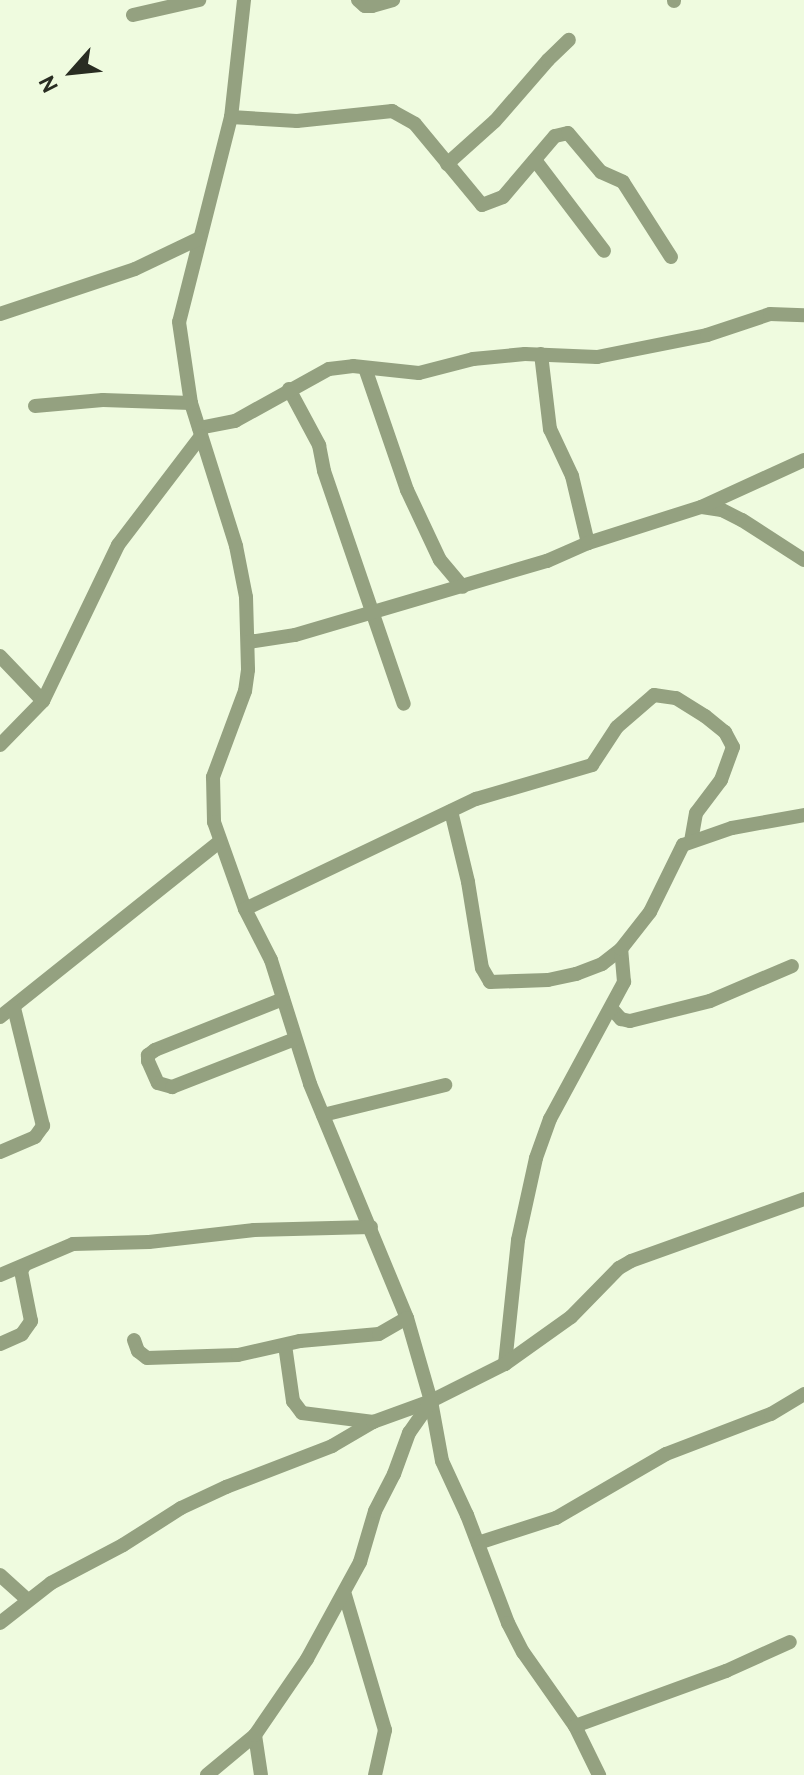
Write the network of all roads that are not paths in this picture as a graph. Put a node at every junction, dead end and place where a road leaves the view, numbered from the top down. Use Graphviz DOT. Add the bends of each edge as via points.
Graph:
graph roads {
  1 [pos="199,0"];
  2 [pos="244,0"];
  3 [pos="358,0"];
  4 [pos="393,0"];
  5 [pos="133,15"];
  6 [pos="569,40"];
  7 [pos="231,117"];
  8 [pos="535,160"];
  9 [pos="447,164"];
  10 [pos="198,239"];
  11 [pos="604,251"];
  12 [pos="671,257"];
  13 [pos="0,314"];
  14 [pos="804,315"];
  15 [pos="541,354"];
  16 [pos="365,368"];
  17 [pos="289,389"];
  18 [pos="191,403"];
  19 [pos="35,406"];
  20 [pos="200,432"];
  21 [pos="804,460"];
  22 [pos="701,507"];
  23 [pos="588,543"];
  24 [pos="804,560"];
  25 [pos="463,587"];
  26 [pos="371,611"];
  27 [pos="249,642"];
  28 [pos="0,656"];
  29 [pos="43,701"];
  30 [pos="404,704"];
  31 [pos="0,745"];
  32 [pos="451,811"];
  33 [pos="804,815"];
  34 [pos="691,841"];
  35 [pos="219,842"];
  36 [pos="245,909"];
  37 [pos="621,949"];
  38 [pos="792,966"];
  39 [pos="283,999"];
  40 [pos="14,1008"];
  41 [pos="611,1008"];
  42 [pos="0,1017"];
  43 [pos="295,1039"];
  44 [pos="445,1085"];
  45 [pos="323,1115"];
  46 [pos="0,1152"];
  47 [pos="804,1199"];
  48 [pos="371,1227"];
  49 [pos="24,1266"];
  50 [pos="0,1275"];
  51 [pos="407,1318"];
  52 [pos="134,1340"];
  53 [pos="0,1344"];
  54 [pos="285,1345"];
  55 [pos="505,1364"];
  56 [pos="804,1394"];
  57 [pos="431,1401"];
  58 [pos="373,1422"];
  59 [pos="478,1543"];
  60 [pos="0,1575"];
  61 [pos="345,1595"];
  62 [pos="27,1599"];
  63 [pos="0,1623"];
  64 [pos="790,1642"];
  65 [pos="575,1726"];
  66 [pos="255,1735"];
  67 [pos="207,1775"];
  68 [pos="261,1775"];
  69 [pos="375,1775"];
  70 [pos="599,1775"];
  1 -- 5 [label="street"];
  2 -- 7 [label="street"];
  3 -- 4 [label="street" via="372,6"];
  6 -- 9 [label="street" via="495,121"];
  7 -- 9 [label="street" via="297,121 392,111 415,124"];
  7 -- 10 [label="street"];
  8 -- 9 [label="street" via="503,197 482,205"];
  8 -- 11 [label="street"];
  8 -- 12 [label="street" via="561,132 573,136 595,167 623,182"];
  10 -- 13 [label="street" via="135,269"];
  10 -- 18 [label="street" via="179,322"];
  14 -- 15 [label="street" via="770,314 707,335 597,357"];
  15 -- 16 [label="street" via="473,359 419,373"];
  15 -- 23 [label="street" via="550,429 572,476"];
  16 -- 17 [label="street" via="329,369"];
  16 -- 25 [label="street" via="407,490 440,560"];
  17 -- 20 [label="street" via="235,421"];
  17 -- 26 [label="street" via="319,445"];
  18 -- 19 [label="street" via="82,401"];
  18 -- 20 [label="street"];
  20 -- 27 [label="street" via="243,572"];
  20 -- 29 [label="street" via="118,545"];
  21 -- 22 [label="street"];
  22 -- 23 [label="street"];
  22 -- 24 [label="street" via="742,520"];
  23 -- 25 [label="street"];
  25 -- 26 [label="street"];
  26 -- 27 [label="street" via="275,640"];
  26 -- 30 [label="street"];
  27 -- 35 [label="street" via="245,691 213,777"];
  28 -- 29 [label="street"];
  29 -- 31 [label="street"];
  32 -- 34 [label="street" via="592,765 617,727 654,695 676,698 705,716 725,732 733,747 721,780 696,813"];
  32 -- 36 [label="street"];
  32 -- 37 [label="street" via="482,968 490,982 576,974"];
  33 -- 34 [label="street"];
  34 -- 37 [label="street" via="678,850 650,912"];
  35 -- 36 [label="street"];
  35 -- 40 [label="street"];
  36 -- 39 [label="street" via="271,960"];
  37 -- 41 [label="street" via="624,982"];
  38 -- 41 [label="street" via="710,1001 630,1021"];
  39 -- 43 [label="street"];
  39 -- 43 [label="street" via="151,1052 148,1061 158,1083 172,1087"];
  40 -- 42 [label="street"];
  40 -- 46 [label="street" via="43,1126 35,1137"];
  41 -- 55 [label="street" via="550,1119 536,1158 518,1240"];
  43 -- 45 [label="street"];
  44 -- 45 [label="street"];
  45 -- 48 [label="street"];
  47 -- 55 [label="street" via="631,1261 571,1317"];
  48 -- 49 [label="street" via="73,1244"];
  48 -- 51 [label="street"];
  49 -- 50 [label="street"];
  49 -- 53 [label="street" via="31,1321 22,1334"];
  51 -- 54 [label="street" via="379,1334"];
  51 -- 57 [label="street"];
  52 -- 54 [label="street" via="147,1358 255,1353"];
  54 -- 58 [label="street" via="293,1401 302,1413"];
  55 -- 57 [label="street"];
  56 -- 59 [label="street" via="771,1414 666,1454 556,1518"];
  57 -- 58 [label="street"];
  57 -- 59 [label="street" via="442,1461"];
  57 -- 61 [label="street" via="409,1433"];
  58 -- 62 [label="street" via="332,1446 181,1508"];
  59 -- 65 [label="street" via="523,1652"];
  60 -- 62 [label="street"];
  61 -- 66 [label="street"];
  61 -- 69 [label="street" via="385,1730"];
  62 -- 63 [label="street"];
  64 -- 65 [label="street"];
  65 -- 70 [label="street"];
  66 -- 67 [label="street"];
  66 -- 68 [label="street"];
}
